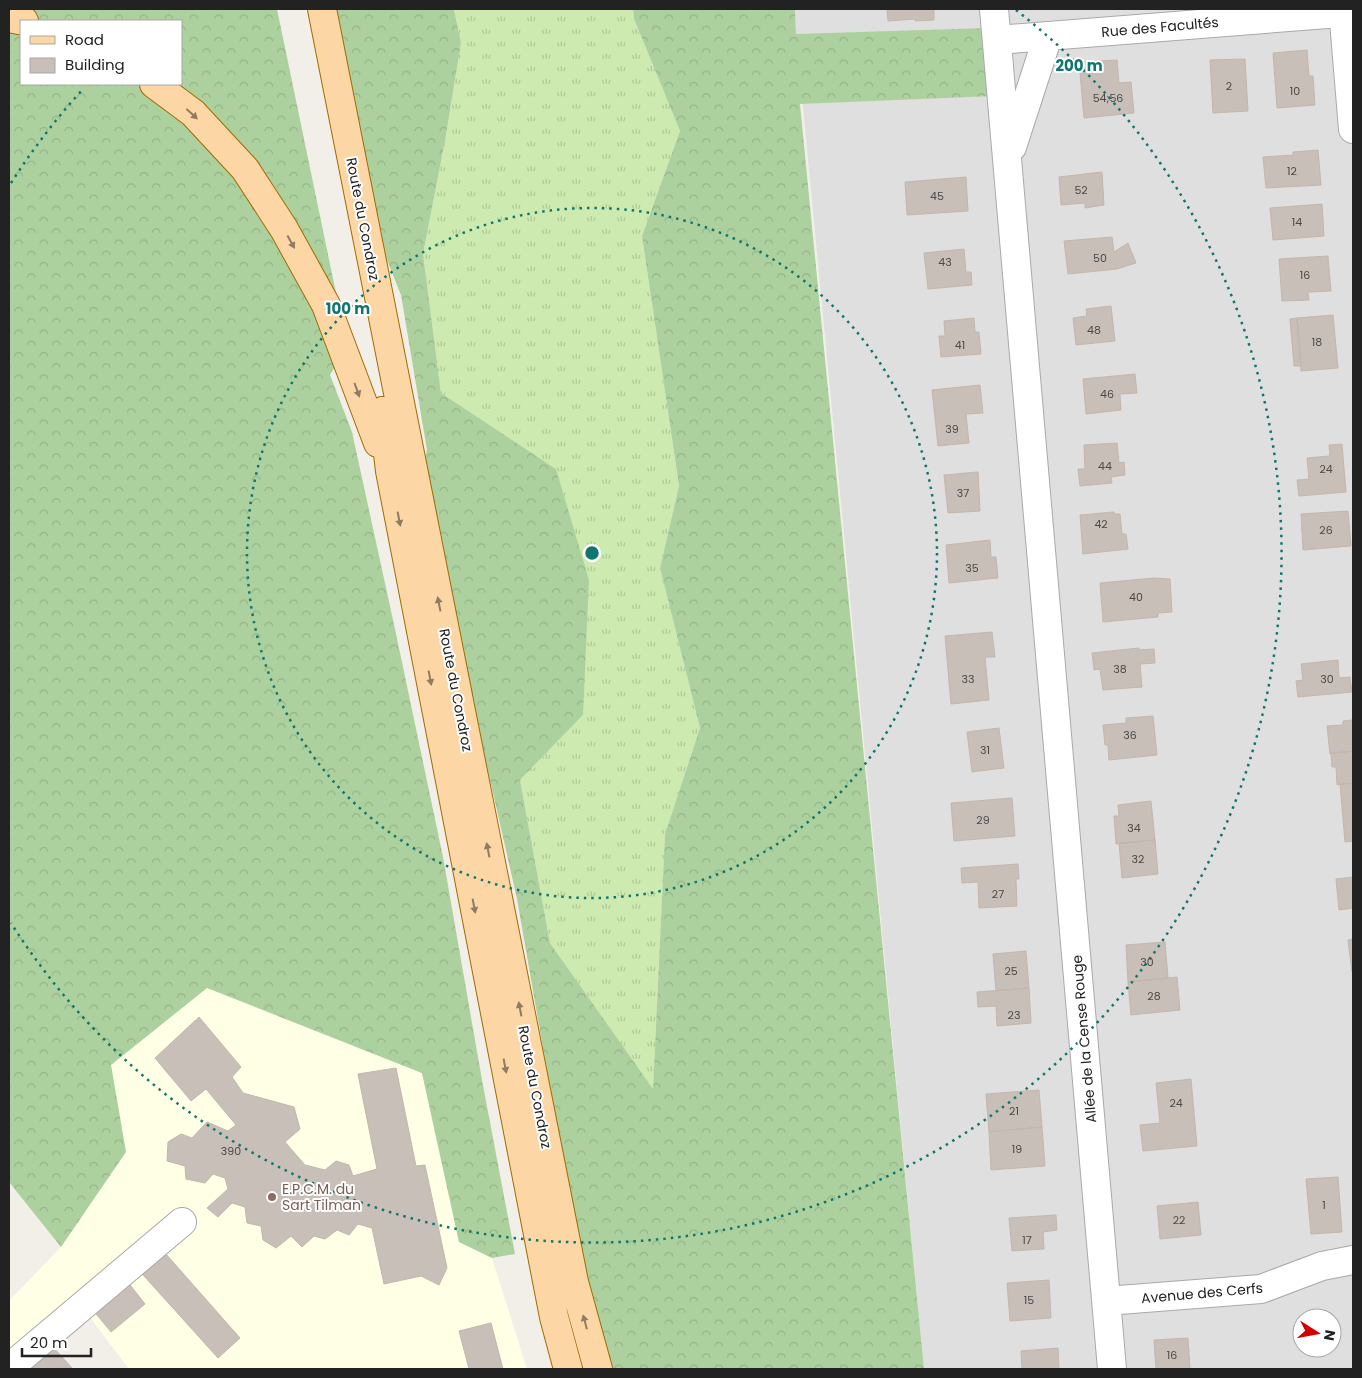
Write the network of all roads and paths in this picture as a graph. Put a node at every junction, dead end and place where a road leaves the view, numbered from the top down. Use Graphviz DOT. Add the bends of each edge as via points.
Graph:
graph roads {
  1 [pos="303,9"];
  2 [pos="322,9"];
  3 [pos="994,9"];
  4 [pos="1346,11"];
  5 [pos="1048,36"];
  6 [pos="997,40"];
  7 [pos="155,85"];
  8 [pos="1353,129"];
  9 [pos="1008,158"];
  10 [pos="390,471"];
  11 [pos="182,1222"];
  12 [pos="1353,1260"];
  13 [pos="1106,1301"];
  14 [pos="9,1368"];
  15 [pos="568,1369"];
  16 [pos="598,1369"];
  17 [pos="1112,1369"];
  1 -- 10 [label="main road, Route du Condroz" via="386,424"];
  16 -- 2 [label="main road, Route du Condroz, one-way" via="574,1282"];
  3 -- 6 [label="street, Allée de la Cense Rouge"];
  4 -- 5 [label="street, Rue des Facultés"];
  4 -- 8 [label="street"];
  5 -- 6 [label="street, Rue des Facultés"];
  5 -- 9 [label="street"];
  6 -- 9 [label="street, Allée de la Cense Rouge"];
  7 -- 10 [label="main road, one-way" via="193,113 245,169 284,229 326,305"];
  9 -- 13 [label="street, Allée de la Cense Rouge"];
  10 -- 15 [label="main road, Route du Condroz, one-way" via="554,1317"];
  11 -- 14 [label="street"];
  12 -- 13 [label="street, Avenue des Cerfs" via="1322,1266 1261,1289"];
  13 -- 17 [label="street, Allée de la Cense Rouge"];
}
